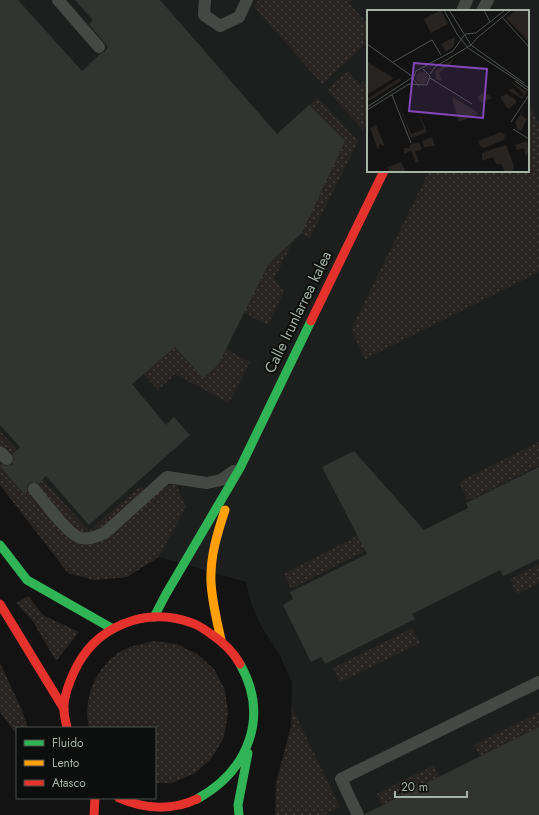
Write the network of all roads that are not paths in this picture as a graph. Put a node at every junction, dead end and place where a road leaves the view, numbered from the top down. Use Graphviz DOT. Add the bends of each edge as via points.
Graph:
graph roads {
  1 [pos="58,0"];
  2 [pos="205,0"];
  3 [pos="247,0"];
  4 [pos="468,0"];
  5 [pos="488,0"];
  6 [pos="463,10"];
  7 [pos="483,10"];
  8 [pos="99,47"];
  9 [pos="384,172"];
  10 [pos="240,468"];
  11 [pos="34,489"];
  12 [pos="0,545"];
  13 [pos="0,604"];
  14 [pos="154,617"];
  15 [pos="113,628"];
  16 [pos="221,640"];
  17 [pos="539,682"];
  18 [pos="64,709"];
  19 [pos="67,727"];
  20 [pos="251,736"];
  21 [pos="95,799"];
  22 [pos="122,799"];
  23 [pos="153,811"];
  24 [pos="94,815"];
  25 [pos="162,815"];
  26 [pos="239,815"];
  27 [pos="358,815"];
  1 -- 8 [label="lane"];
  2 -- 3 [label="lane" via="204,14 220,26 239,17"];
  4 -- 6 [label="lane"];
  5 -- 7 [label="lane"];
  9 -- 10 [label="main road, Calle Irunlarrea kalea"];
  10 -- 11 [label="lane" via="221,480 207,483 167,477 105,533 95,538 80,538 66,528"];
  10 -- 14 [label="main road, Calle Irunlarrea kalea"];
  10 -- 16 [label="main road, Calle Irunlarrea kalea" via="217,535 212,564 212,588"];
  12 -- 15 [label="main road" via="27,580"];
  13 -- 18 [label="main road"];
  14 -- 15 [label="main road" via="133,620"];
  14 -- 16 [label="main road" via="194,623"];
  15 -- 18 [label="main road" via="86,651 70,679"];
  16 -- 20 [label="main road" via="230,648 244,670 254,700"];
  17 -- 27 [label="lane" via="341,779"];
  18 -- 19 [label="main road"];
  20 -- 23 [label="main road" via="240,762 222,783 197,799"];
  20 -- 26 [label="main road" via="238,805"];
  21 -- 24 [label="main road"];
  22 -- 23 [label="main road"];
  23 -- 25 [label="main road"];
}
